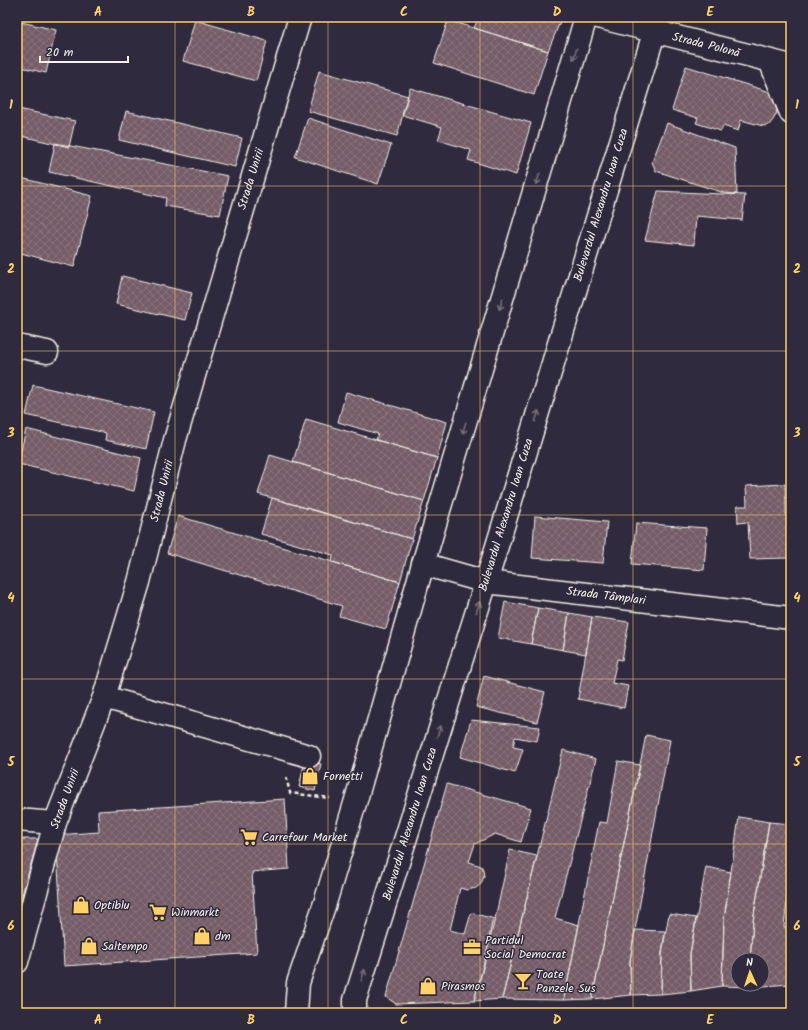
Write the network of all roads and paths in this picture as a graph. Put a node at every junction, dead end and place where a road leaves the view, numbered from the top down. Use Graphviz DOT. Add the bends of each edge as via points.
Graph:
graph roads {
  1 [pos="300,17"];
  2 [pos="586,17"];
  3 [pos="598,17"];
  4 [pos="657,24"];
  5 [pos="770,61"];
  6 [pos="791,66"];
  7 [pos="791,113"];
  8 [pos="17,346"];
  9 [pos="47,352"];
  10 [pos="423,564"];
  11 [pos="486,582"];
  12 [pos="791,618"];
  13 [pos="104,697"];
  14 [pos="278,746"];
  15 [pos="309,756"];
  16 [pos="356,800"];
  17 [pos="17,820"];
  18 [pos="55,823"];
  19 [pos="17,962"];
  20 [pos="296,1013"];
  21 [pos="355,1013"];
  1 -- 13 [label="main road, Strada Unirii" via="175,440 139,582"];
  2 -- 10 [label="main road, one-way"];
  3 -- 4 [label="main road, Strada Polonă"];
  4 -- 5 [label="main road, Strada Polonă"];
  11 -- 4 [label="main road, Bulevardul Alexandru Ioan Cuza, one-way"];
  5 -- 6 [label="main road, Strada Polonă"];
  5 -- 7 [label="main road"];
  8 -- 9 [label="main road"];
  10 -- 11 [label="main road, Strada Tâmplari"];
  10 -- 16 [label="main road"];
  11 -- 12 [label="main road, Strada Tâmplari"];
  21 -- 11 [label="main road, Bulevardul Alexandru Ioan Cuza, one-way" via="355,1000"];
  13 -- 14 [label="main road"];
  13 -- 18 [label="main road, Strada Unirii"];
  14 -- 15 [label="main road"];
  14 -- 16 [label="path" via="290,793"];
  16 -- 20 [label="main road" via="298,983"];
  17 -- 18 [label="main road"];
  18 -- 19 [label="main road, Strada Unirii"];
}
